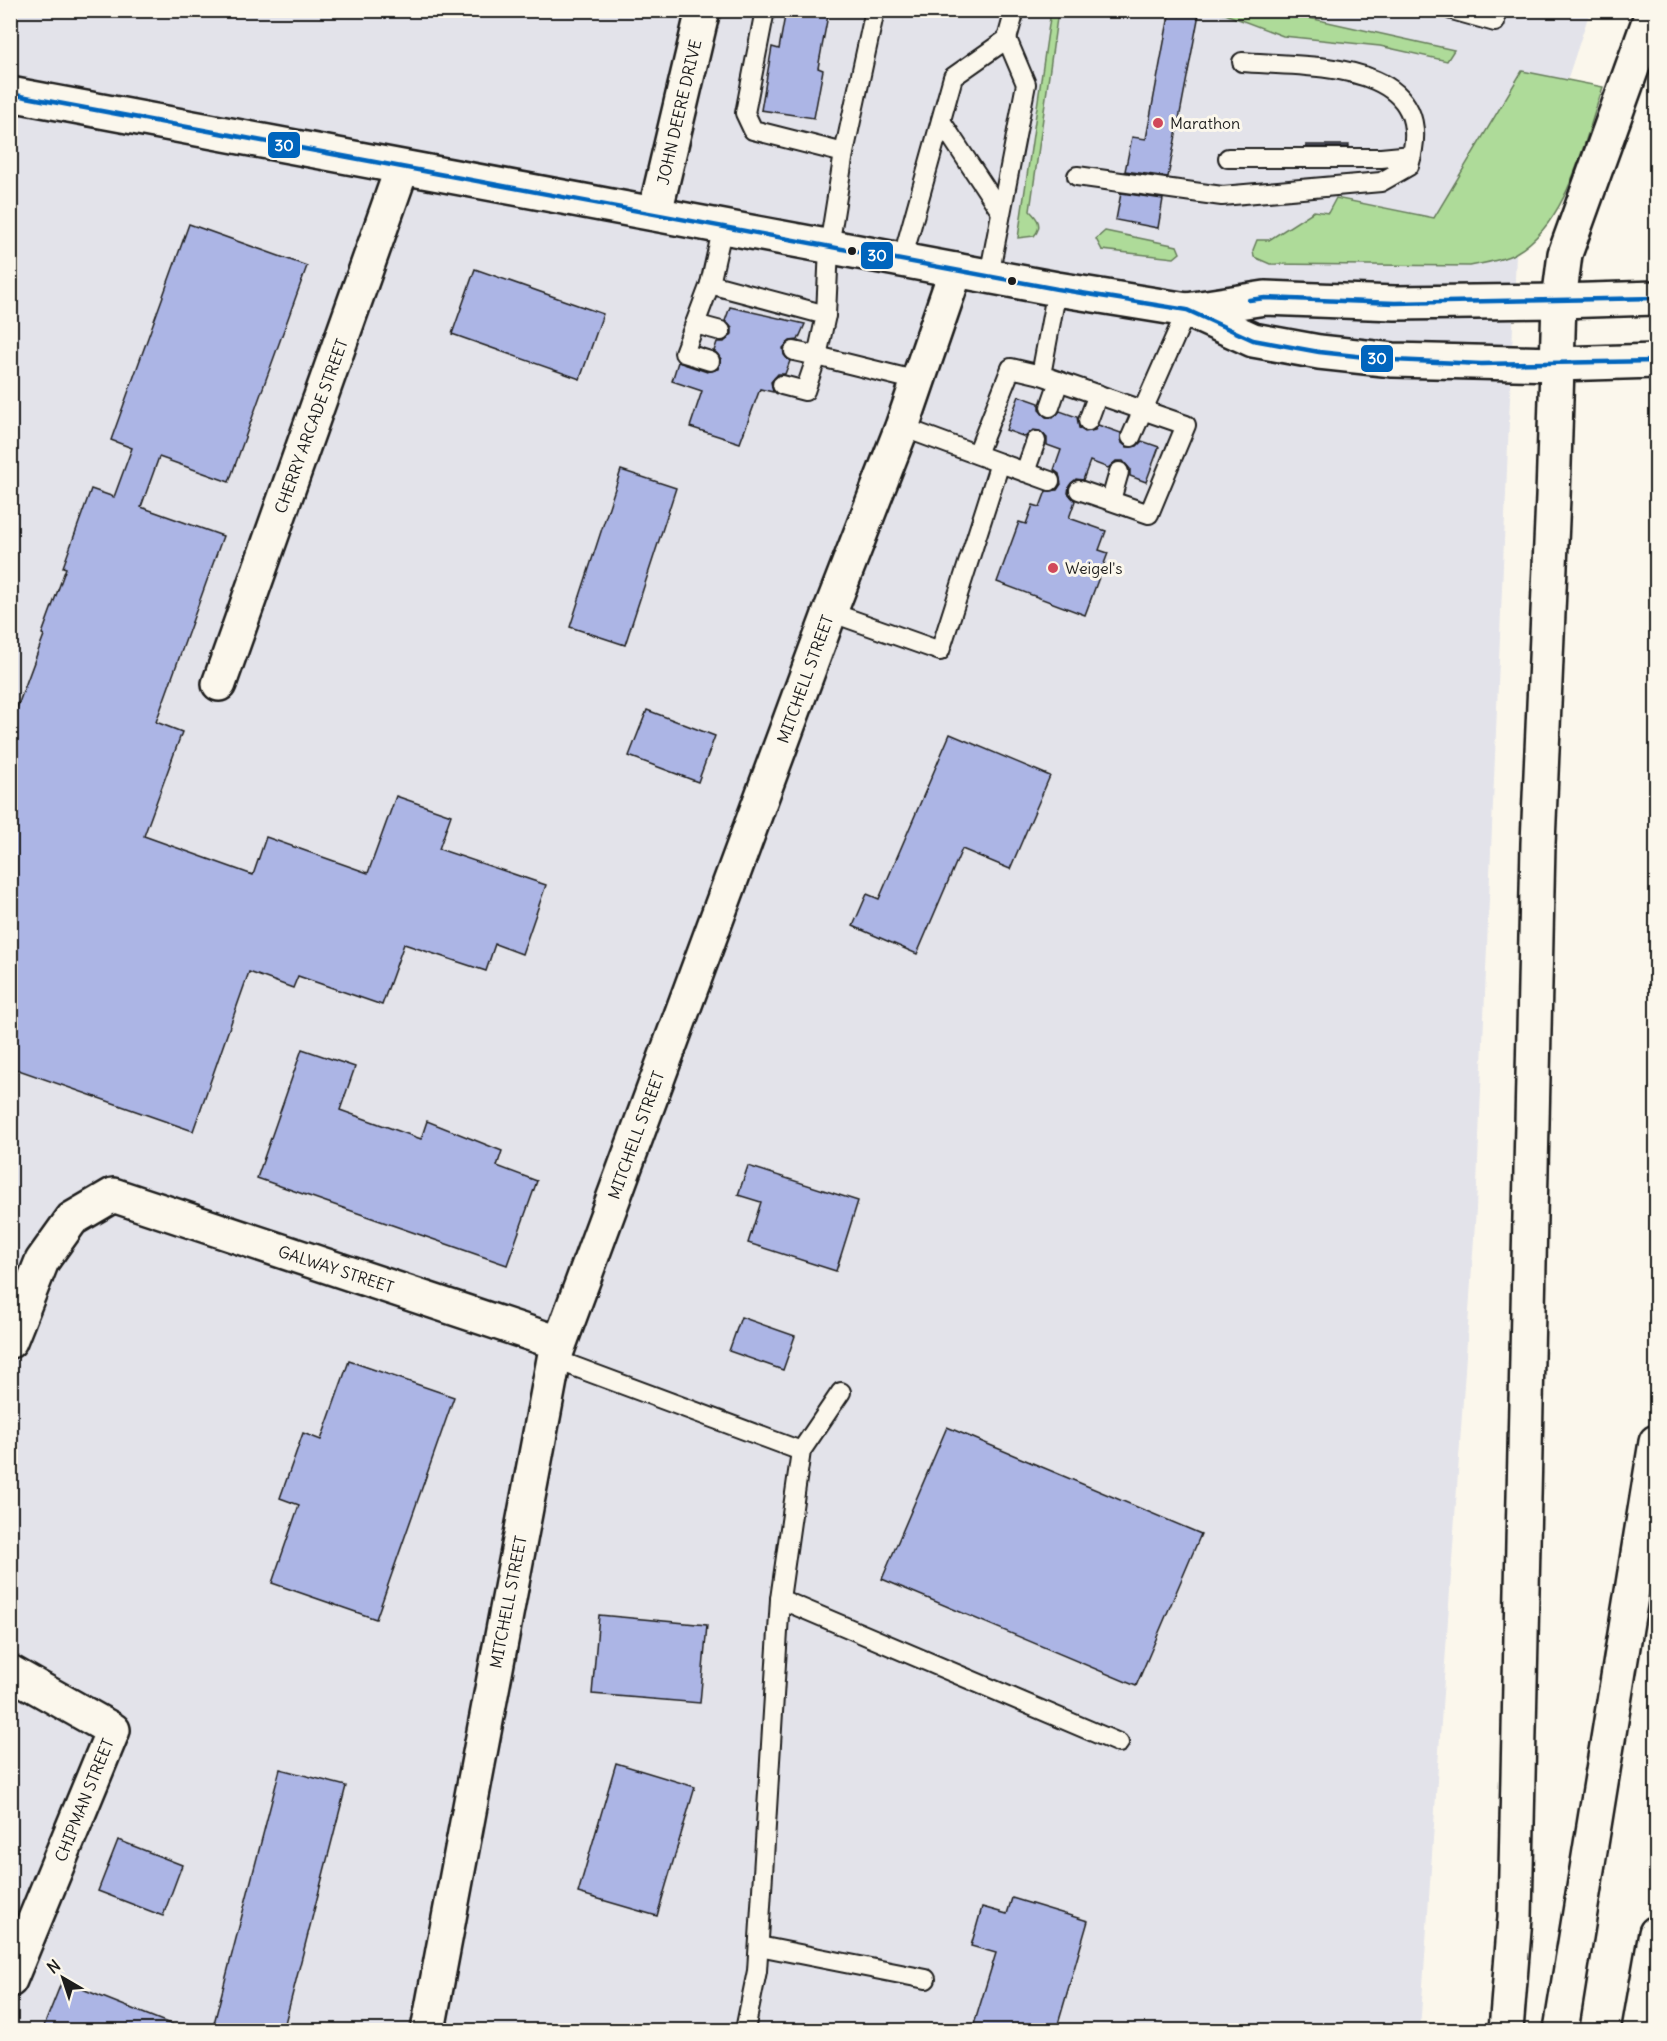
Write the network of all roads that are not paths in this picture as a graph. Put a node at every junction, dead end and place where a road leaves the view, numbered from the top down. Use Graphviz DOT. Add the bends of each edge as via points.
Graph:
graph roads {
  1 [pos="703,10"];
  2 [pos="765,10"];
  3 [pos="875,10"];
  4 [pos="1014,10"];
  5 [pos="1452,10"];
  6 [pos="1653,10"];
  7 [pos="1495,22"];
  8 [pos="1007,39"];
  9 [pos="1242,62"];
  10 [pos="10,94"];
  11 [pos="941,121"];
  12 [pos="844,153"];
  13 [pos="1412,155"];
  14 [pos="1228,158"];
  15 [pos="402,168"];
  16 [pos="1077,176"];
  17 [pos="1001,212"];
  18 [pos="654,213"];
  19 [pos="723,226"];
  20 [pos="828,247"];
  21 [pos="902,260"];
  22 [pos="956,270"];
  23 [pos="989,276"];
  24 [pos="710,284"];
  25 [pos="1057,289"];
  26 [pos="1656,298"];
  27 [pos="1559,301"];
  28 [pos="1187,310"];
  29 [pos="826,315"];
  30 [pos="695,324"];
  31 [pos="721,331"];
  32 [pos="794,351"];
  33 [pos="817,356"];
  34 [pos="710,361"];
  35 [pos="1656,361"];
  36 [pos="1557,364"];
  37 [pos="1041,375"];
  38 [pos="918,381"];
  39 [pos="1059,381"];
  40 [pos="782,384"];
  41 [pos="1098,394"];
  42 [pos="1050,407"];
  43 [pos="1143,408"];
  44 [pos="1088,421"];
  45 [pos="902,427"];
  46 [pos="1131,437"];
  47 [pos="1036,441"];
  48 [pos="977,454"];
  49 [pos="1000,463"];
  50 [pos="1025,472"];
  51 [pos="1119,472"];
  52 [pos="1050,481"];
  53 [pos="1079,490"];
  54 [pos="1111,500"];
  55 [pos="830,612"];
  56 [pos="219,684"];
  57 [pos="10,1341"];
  58 [pos="557,1351"];
  59 [pos="841,1392"];
  60 [pos="1656,1442"];
  61 [pos="801,1451"];
  62 [pos="780,1599"];
  63 [pos="10,1672"];
  64 [pos="1119,1743"];
  65 [pos="1656,1933"];
  66 [pos="759,1946"];
  67 [pos="926,1979"];
  68 [pos="10,1980"];
  69 [pos="428,2031"];
  70 [pos="745,2031"];
  71 [pos="1506,2031"];
  72 [pos="1561,2031"];
  73 [pos="1639,2031"];
  1 -- 18 [label="main road, JOHN DEERE DRIVE"];
  2 -- 12 [label="lane" via="745,113 753,130"];
  3 -- 12 [label="lane"];
  4 -- 8 [label="lane"];
  5 -- 7 [label="lane"];
  6 -- 27 [label="main road" via="1565,254"];
  8 -- 11 [label="lane" via="953,77"];
  8 -- 17 [label="lane" via="1026,84"];
  9 -- 13 [label="lane" via="1349,71 1384,83 1407,104 1416,128"];
  10 -- 15 [label="main road"];
  11 -- 17 [label="lane"];
  11 -- 21 [label="lane"];
  12 -- 20 [label="lane"];
  13 -- 14 [label="lane"];
  13 -- 16 [label="lane" via="1409,166 1381,182 1222,196"];
  15 -- 18 [label="main road"];
  15 -- 56 [label="main road, CHERRY ARCADE STREET"];
  17 -- 23 [label="lane"];
  18 -- 19 [label="main road"];
  19 -- 20 [label="main road"];
  19 -- 24 [label="lane"];
  20 -- 21 [label="main road"];
  20 -- 29 [label="lane"];
  21 -- 22 [label="main road"];
  22 -- 23 [label="main road"];
  22 -- 38 [label="main road, MITCHELL STREET"];
  23 -- 25 [label="main road"];
  24 -- 29 [label="lane"];
  24 -- 30 [label="lane"];
  25 -- 28 [label="main road"];
  25 -- 37 [label="lane"];
  26 -- 27 [label="main road"];
  27 -- 28 [label="main road" via="1395,303 1265,298"];
  27 -- 36 [label="main road"];
  28 -- 36 [label="main road" via="1253,340 1319,352 1393,360"];
  28 -- 43 [label="lane"];
  29 -- 33 [label="lane"];
  30 -- 31 [label="lane"];
  30 -- 34 [label="lane" via="684,352"];
  32 -- 33 [label="lane"];
  33 -- 38 [label="lane"];
  33 -- 40 [label="lane" via="805,391"];
  35 -- 36 [label="main road"];
  36 -- 71 [label="main road" via="1538,843 1515,1917"];
  37 -- 39 [label="lane"];
  37 -- 48 [label="lane" via="1011,368"];
  38 -- 45 [label="main road, MITCHELL STREET"];
  39 -- 41 [label="lane"];
  39 -- 42 [label="lane"];
  41 -- 43 [label="lane"];
  41 -- 44 [label="lane"];
  43 -- 46 [label="lane"];
  43 -- 54 [label="lane" via="1186,424 1149,514"];
  45 -- 48 [label="lane"];
  45 -- 55 [label="main road, MITCHELL STREET"];
  47 -- 50 [label="lane"];
  48 -- 49 [label="lane"];
  49 -- 50 [label="lane"];
  49 -- 55 [label="lane" via="940,651"];
  50 -- 52 [label="lane"];
  51 -- 54 [label="lane"];
  53 -- 54 [label="lane"];
  55 -- 58 [label="main road, MITCHELL STREET"];
  57 -- 58 [label="main road, GALWAY STREET" via="42,1261 72,1219 113,1195"];
  58 -- 61 [label="lane"];
  58 -- 69 [label="main road, MITCHELL STREET"];
  59 -- 61 [label="lane"];
  60 -- 72 [label="main road"];
  61 -- 62 [label="lane"];
  62 -- 64 [label="lane"];
  62 -- 66 [label="lane"];
  63 -- 68 [label="main road, CHIPMAN STREET" via="113,1730"];
  65 -- 73 [label="main road"];
  66 -- 67 [label="lane"];
  66 -- 70 [label="lane"];
}
